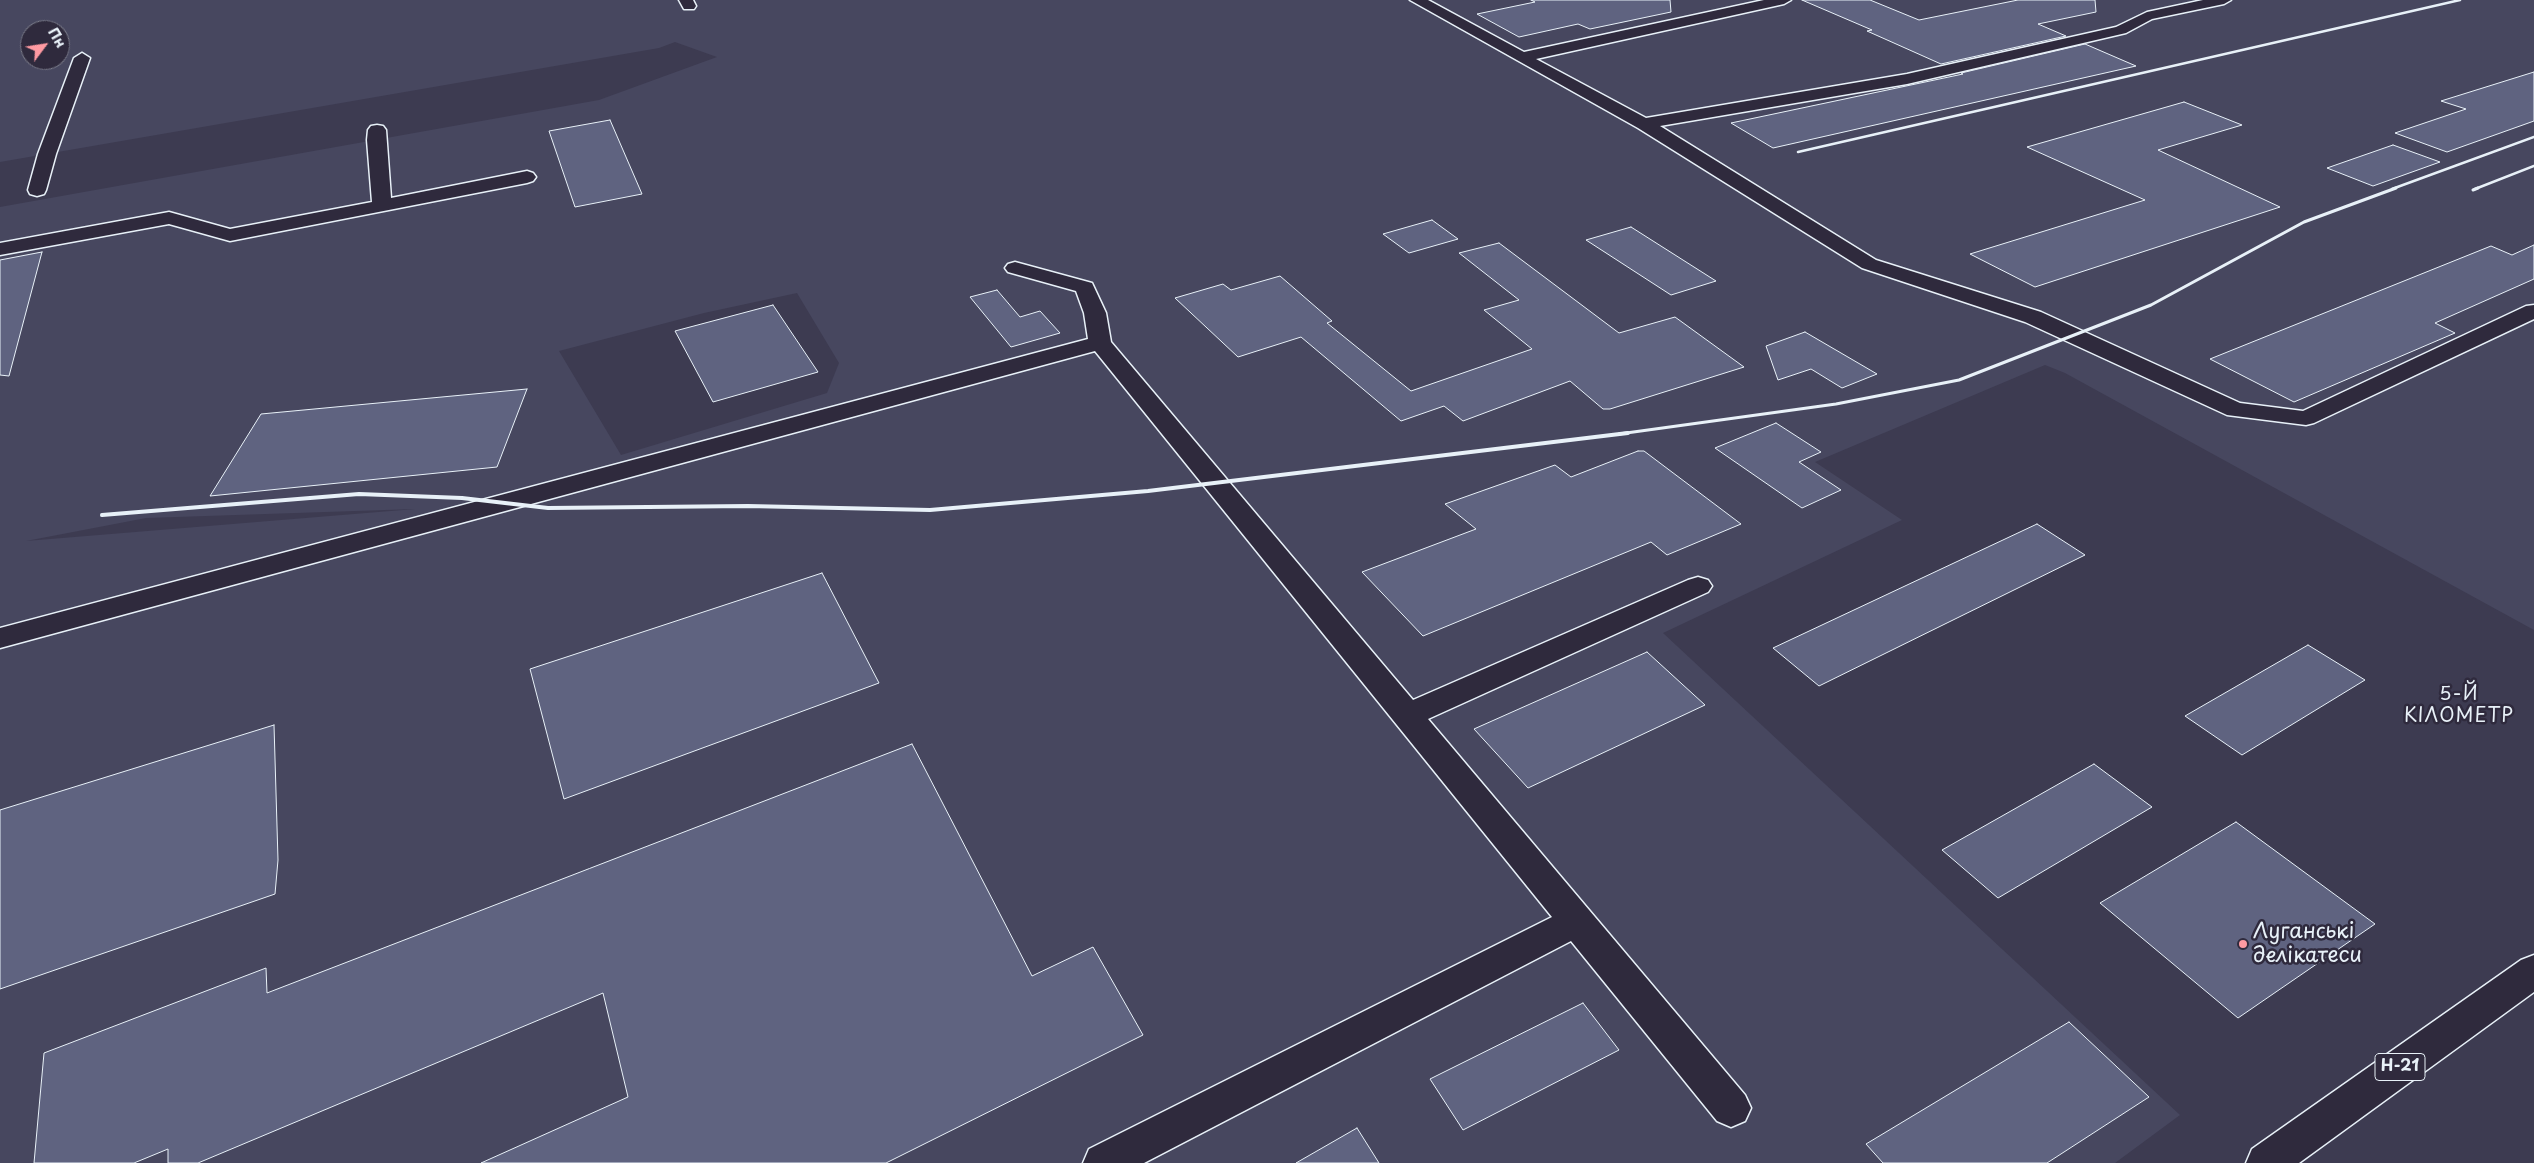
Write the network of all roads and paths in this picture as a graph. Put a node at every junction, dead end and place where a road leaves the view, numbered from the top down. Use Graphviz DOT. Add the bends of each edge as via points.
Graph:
graph roads {
  1 [pos="1417,0"];
  2 [pos="1784,0"];
  3 [pos="2224,0"];
  4 [pos="1522,57"];
  5 [pos="82,58"];
  6 [pos="1644,124"];
  7 [pos="377,130"];
  8 [pos="526,177"];
  9 [pos="37,190"];
  10 [pos="382,206"];
  11 [pos="0,249"];
  12 [pos="1015,268"];
  13 [pos="2534,310"];
  14 [pos="1100,343"];
  15 [pos="1698,586"];
  16 [pos="0,638"];
  17 [pos="1408,715"];
  18 [pos="1577,921"];
  19 [pos="2534,971"];
  20 [pos="1732,1108"];
  21 [pos="1103,1163"];
  22 [pos="2266,1163"];
  1 -- 4 [label="main road"];
  2 -- 4 [label="main road"];
  3 -- 6 [label="main road" via="2147,16 2120,30 1907,78"];
  4 -- 6 [label="main road"];
  5 -- 9 [label="main road"];
  6 -- 13 [label="main road" via="1869,264 2033,317 2235,410 2306,418"];
  7 -- 10 [label="main road"];
  8 -- 10 [label="main road"];
  10 -- 11 [label="main road" via="230,236 169,218"];
  12 -- 14 [label="main road" via="1085,287 1095,313"];
  14 -- 16 [label="main road"];
  14 -- 17 [label="main road"];
  15 -- 17 [label="main road"];
  17 -- 18 [label="main road"];
  18 -- 20 [label="main road"];
  18 -- 21 [label="main road"];
  19 -- 22 [label="main road, Н-21"];
}
